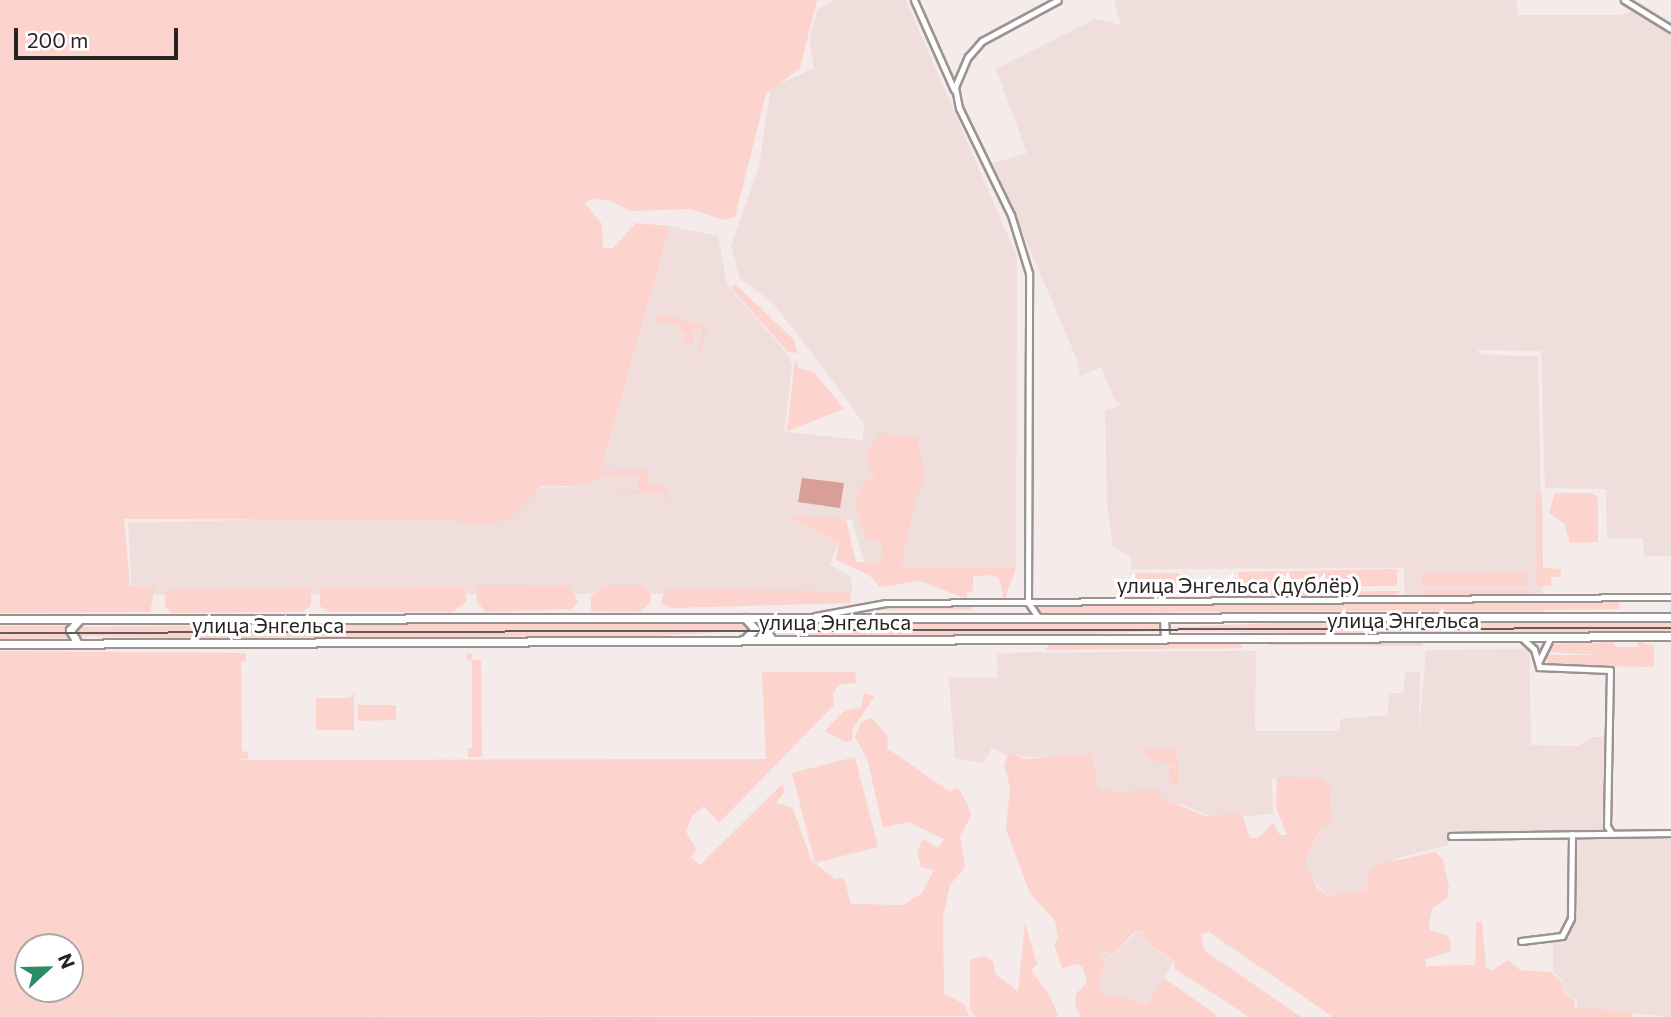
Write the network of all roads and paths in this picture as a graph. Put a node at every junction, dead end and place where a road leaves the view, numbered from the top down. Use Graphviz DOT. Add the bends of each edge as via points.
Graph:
graph roads {
  1 [pos="914,0"];
  2 [pos="1058,0"];
  3 [pos="1624,0"];
  4 [pos="1671,29"];
  5 [pos="955,93"];
  6 [pos="1671,597"];
  7 [pos="1028,602"];
  8 [pos="737,617"];
  9 [pos="1671,617"];
  10 [pos="783,618"];
  11 [pos="807,618"];
  12 [pos="1040,618"];
  13 [pos="1164,618"];
  14 [pos="0,619"];
  15 [pos="79,620"];
  16 [pos="1671,636"];
  17 [pos="1165,638"];
  18 [pos="1522,638"];
  19 [pos="1550,638"];
  20 [pos="739,639"];
  21 [pos="782,639"];
  22 [pos="78,643"];
  23 [pos="0,644"];
  24 [pos="1539,667"];
  25 [pos="1671,833"];
  26 [pos="1572,834"];
  27 [pos="1612,834"];
  28 [pos="1451,836"];
  29 [pos="1521,941"];
  1 -- 5 [label="street"];
  2 -- 5 [label="street" via="976,47 960,71"];
  3 -- 4 [label="street"];
  5 -- 7 [label="street" via="1011,215 1031,286"];
  6 -- 7 [label="street, улица Энгельса (дублёр)"];
  7 -- 11 [label="street, улица Энгельса (дублёр)" via="886,603"];
  7 -- 12 [label="street"];
  8 -- 10 [label="main road, улица Энгельса"];
  8 -- 15 [label="main road, улица Энгельса"];
  8 -- 20 [label="main road" via="749,620 755,629 752,636"];
  9 -- 13 [label="main road, улица Энгельса"];
  10 -- 11 [label="main road, улица Энгельса"];
  10 -- 21 [label="main road" via="770,620 764,628 768,637"];
  11 -- 12 [label="main road, улица Энгельса"];
  12 -- 13 [label="main road, улица Энгельса"];
  13 -- 17 [label="main road"];
  14 -- 15 [label="main road, улица Энгельса"];
  15 -- 22 [label="main road" via="69,631"];
  16 -- 19 [label="main road, улица Энгельса"];
  17 -- 18 [label="main road, улица Энгельса"];
  17 -- 21 [label="main road, улица Энгельса"];
  18 -- 19 [label="main road, улица Энгельса"];
  18 -- 24 [label="street" via="1534,649"];
  19 -- 24 [label="street" via="1540,652"];
  20 -- 21 [label="main road, улица Энгельса"];
  20 -- 22 [label="main road, улица Энгельса"];
  22 -- 23 [label="main road, улица Энгельса"];
  24 -- 27 [label="street" via="1610,670 1607,826"];
  25 -- 27 [label="street"];
  26 -- 27 [label="street"];
  26 -- 28 [label="street"];
  26 -- 29 [label="street" via="1571,918 1558,940"];
}
